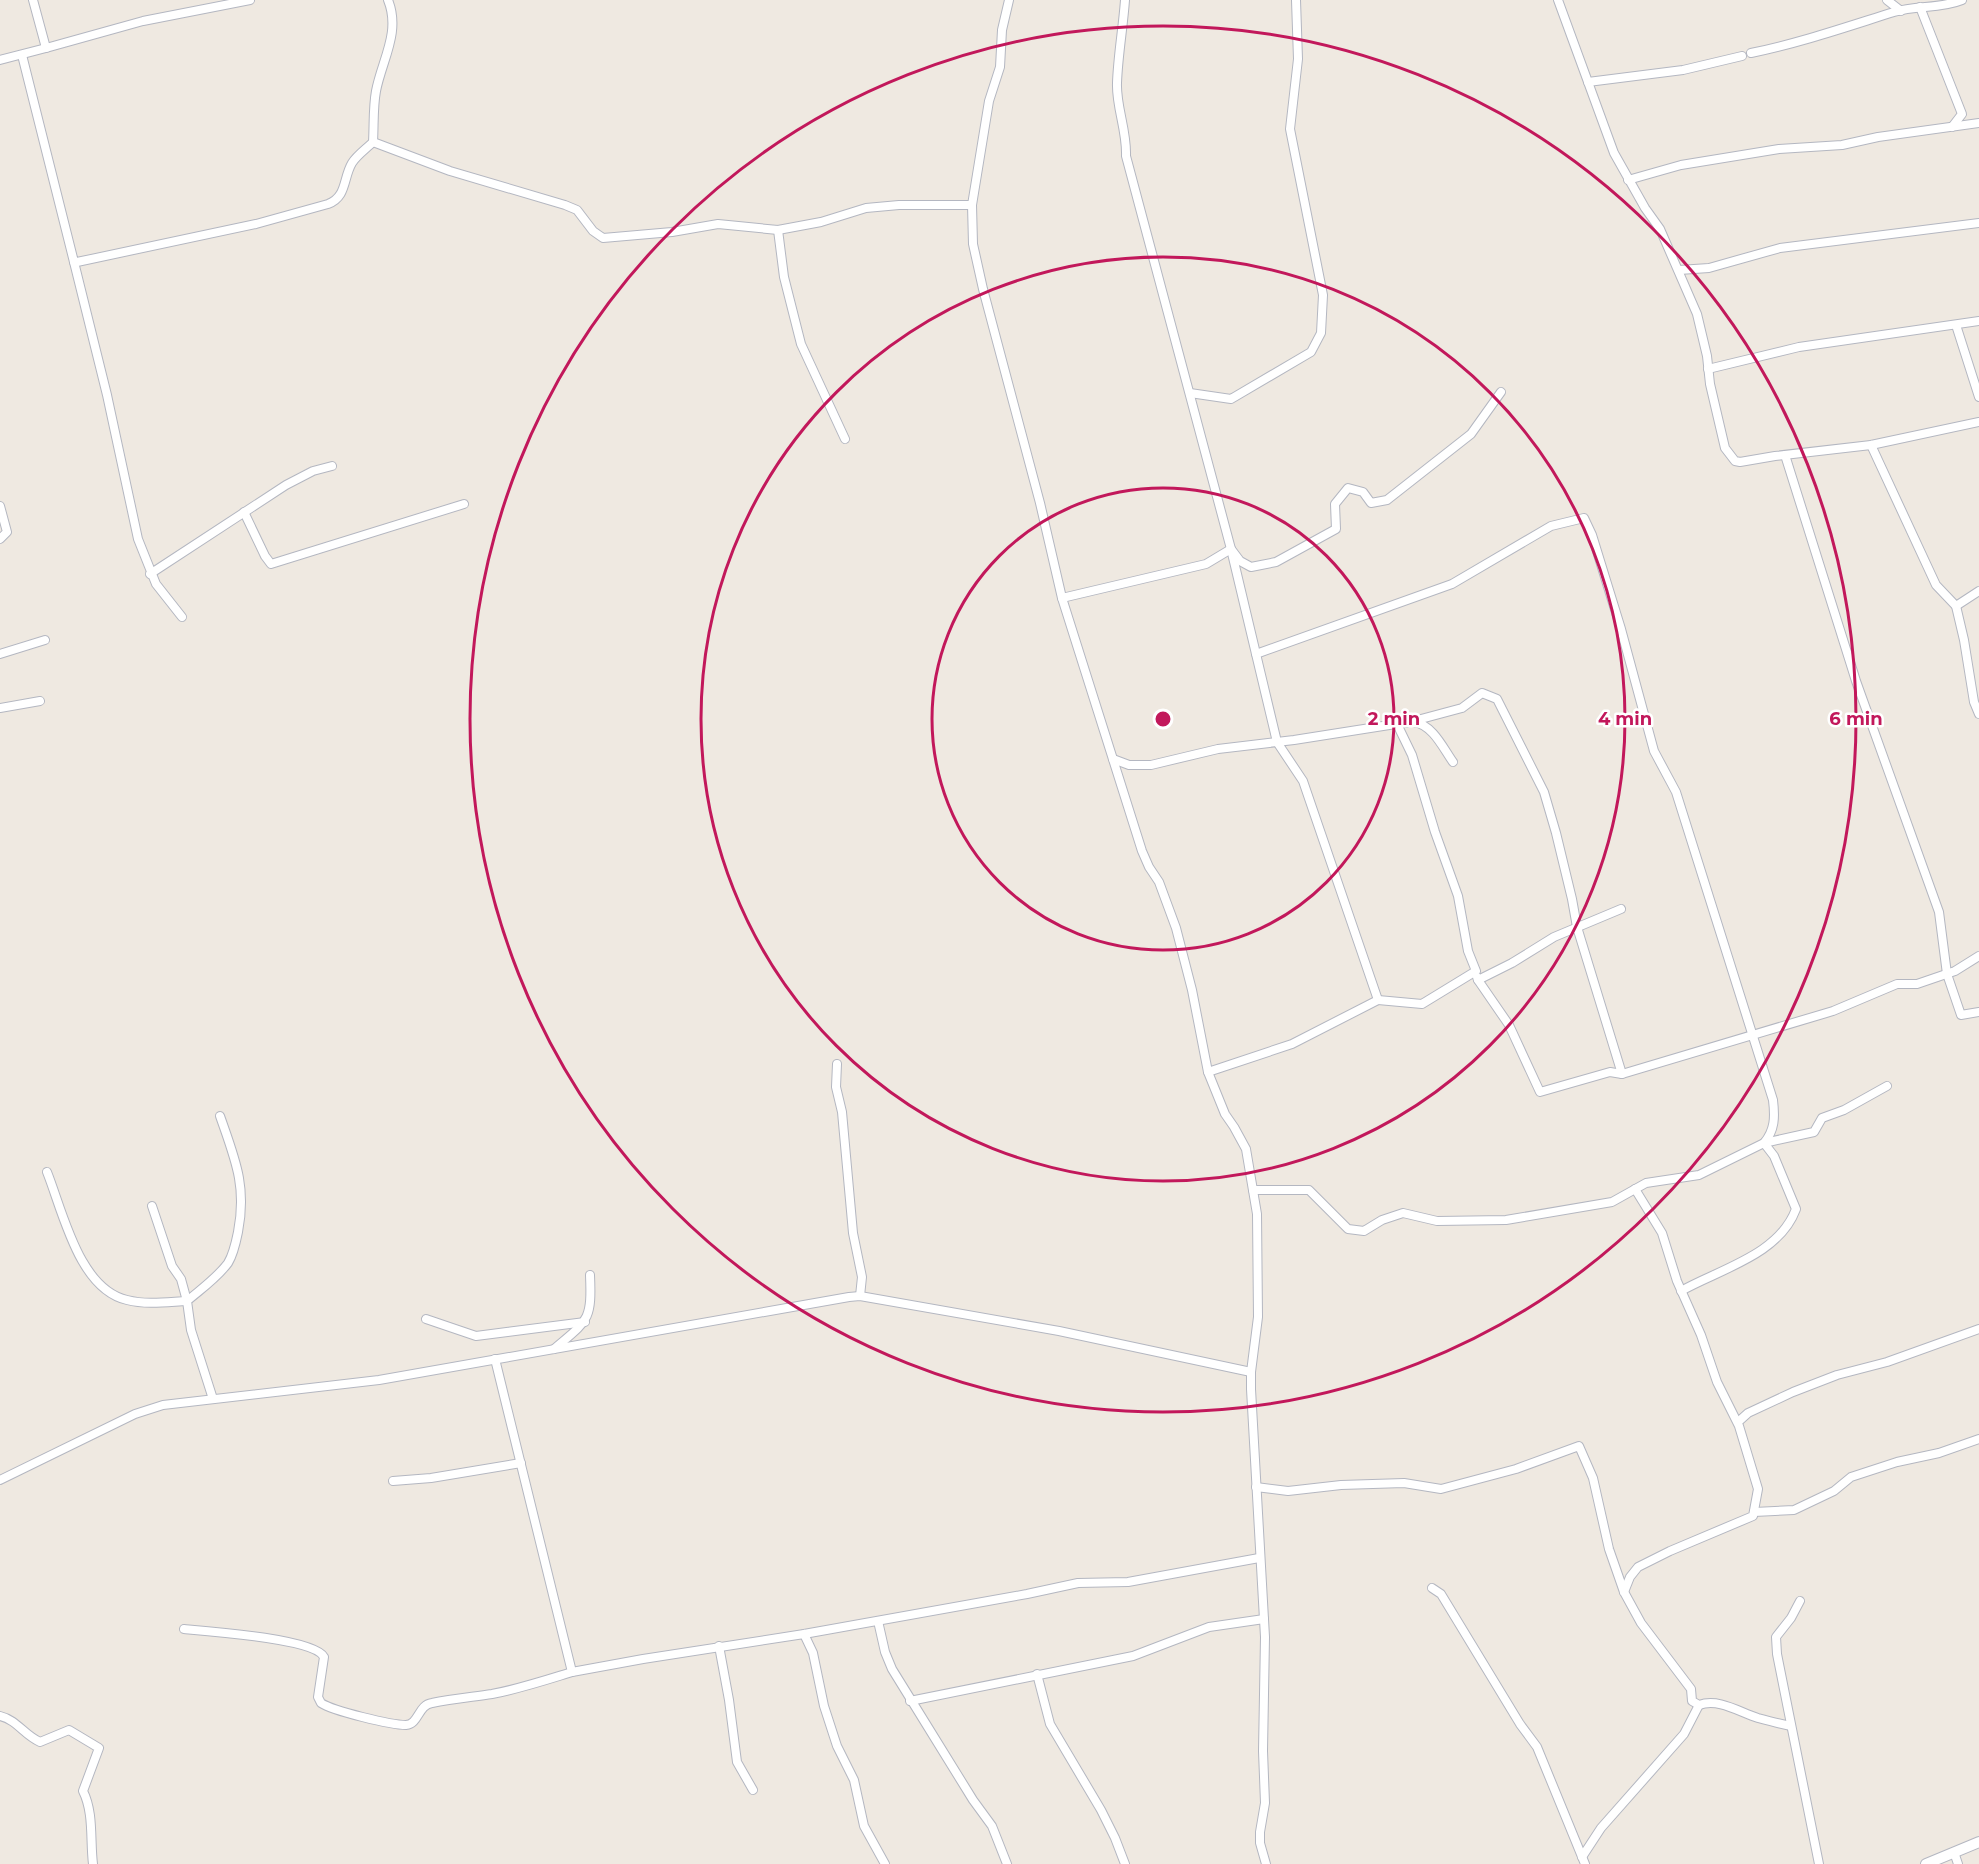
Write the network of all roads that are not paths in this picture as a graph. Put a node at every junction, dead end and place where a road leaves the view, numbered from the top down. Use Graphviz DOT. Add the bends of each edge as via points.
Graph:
graph roads {
  1 [pos="33,0"];
  2 [pos="250,0"];
  3 [pos="388,0"];
  4 [pos="1009,0"];
  5 [pos="1125,0"];
  6 [pos="1296,0"];
  7 [pos="1558,0"];
  8 [pos="1887,0"];
  9 [pos="1962,0"];
  10 [pos="231,2"];
  11 [pos="1920,7"];
  12 [pos="1901,11"];
  13 [pos="46,48"];
  14 [pos="1751,53"];
  15 [pos="22,56"];
  16 [pos="1742,57"];
  17 [pos="0,60"];
  18 [pos="1588,82"];
  19 [pos="1979,123"];
  20 [pos="1952,127"];
  21 [pos="373,142"];
  22 [pos="1628,180"];
  23 [pos="972,205"];
  24 [pos="1979,223"];
  25 [pos="778,230"];
  26 [pos="74,262"];
  27 [pos="1679,270"];
  28 [pos="1979,321"];
  29 [pos="1956,326"];
  30 [pos="1708,369"];
  31 [pos="1502,392"];
  32 [pos="1190,393"];
  33 [pos="1979,397"];
  34 [pos="1979,422"];
  35 [pos="845,439"];
  36 [pos="1871,445"];
  37 [pos="1785,455"];
  38 [pos="332,466"];
  39 [pos="464,504"];
  40 [pos="0,506"];
  41 [pos="244,512"];
  42 [pos="0,539"];
  43 [pos="1231,549"];
  44 [pos="150,574"];
  45 [pos="1979,591"];
  46 [pos="1062,598"];
  47 [pos="1956,606"];
  48 [pos="182,617"];
  49 [pos="45,640"];
  50 [pos="0,654"];
  51 [pos="1256,654"];
  52 [pos="40,701"];
  53 [pos="0,708"];
  54 [pos="1979,714"];
  55 [pos="1401,723"];
  56 [pos="1277,742"];
  57 [pos="1113,759"];
  58 [pos="1453,762"];
  59 [pos="1129,765"];
  60 [pos="1119,777"];
  61 [pos="1621,909"];
  62 [pos="1577,927"];
  63 [pos="1979,956"];
  64 [pos="1947,974"];
  65 [pos="1477,975"];
  66 [pos="1378,1000"];
  67 [pos="1979,1012"];
  68 [pos="1752,1036"];
  69 [pos="837,1064"];
  70 [pos="1208,1072"];
  71 [pos="1622,1074"];
  72 [pos="1887,1086"];
  73 [pos="220,1116"];
  74 [pos="1764,1143"];
  75 [pos="47,1172"];
  76 [pos="1635,1189"];
  77 [pos="1253,1190"];
  78 [pos="152,1206"];
  79 [pos="590,1275"];
  80 [pos="1682,1291"];
  81 [pos="860,1296"];
  82 [pos="187,1300"];
  83 [pos="426,1319"];
  84 [pos="585,1322"];
  85 [pos="1979,1329"];
  86 [pos="554,1349"];
  87 [pos="495,1359"];
  88 [pos="1251,1372"];
  89 [pos="213,1399"];
  90 [pos="1737,1422"];
  91 [pos="1979,1438"];
  92 [pos="521,1463"];
  93 [pos="0,1480"];
  94 [pos="393,1481"];
  95 [pos="1256,1487"];
  96 [pos="1754,1512"];
  97 [pos="1259,1558"];
  98 [pos="1432,1588"];
  99 [pos="1624,1592"];
  100 [pos="1800,1601"];
  101 [pos="1264,1618"];
  102 [pos="878,1621"];
  103 [pos="184,1629"];
  104 [pos="804,1634"];
  105 [pos="719,1646"];
  106 [pos="572,1672"];
  107 [pos="1037,1674"];
  108 [pos="910,1701"];
  109 [pos="1699,1705"];
  110 [pos="0,1716"];
  111 [pos="1791,1726"];
  112 [pos="753,1790"];
  113 [pos="1979,1842"];
  114 [pos="1954,1851"];
  115 [pos="1584,1861"];
  116 [pos="93,1864"];
  117 [pos="885,1864"];
  118 [pos="1007,1864"];
  119 [pos="1125,1864"];
  120 [pos="1266,1864"];
  121 [pos="1819,1864"];
  122 [pos="1926,1864"];
  123 [pos="1958,1864"];
  1 -- 13 [label="street"];
  2 -- 10 [label="street"];
  3 -- 21 [label="street" via="391,43 376,91"];
  4 -- 23 [label="street" via="1000,67 989,101"];
  5 -- 32 [label="street" via="1116,85 1126,156"];
  6 -- 32 [label="street" via="1298,59 1290,129 1323,295 1321,333 1311,352 1231,399"];
  7 -- 18 [label="street"];
  8 -- 12 [label="street"];
  9 -- 11 [label="street"];
  10 -- 13 [label="street"];
  11 -- 12 [label="street"];
  11 -- 20 [label="street" via="1962,114"];
  12 -- 14 [label="street"];
  13 -- 15 [label="street"];
  15 -- 17 [label="street"];
  15 -- 26 [label="street"];
  16 -- 18 [label="street" via="1683,70"];
  18 -- 22 [label="street"];
  19 -- 20 [label="street"];
  20 -- 22 [label="street" via="1842,145 1779,148 1681,165"];
  21 -- 25 [label="street" via="450,171 566,205 577,210 603,238 718,224"];
  21 -- 26 [label="street" via="354,160 345,186 333,202 256,224"];
  22 -- 27 [label="street" via="1660,229"];
  23 -- 25 [label="street" via="866,207 821,222"];
  23 -- 46 [label="street" via="973,244 983,289"];
  24 -- 27 [label="street" via="1780,249 1709,268"];
  25 -- 35 [label="street" via="784,277 801,344"];
  26 -- 44 [label="street" via="138,539"];
  27 -- 30 [label="street" via="1702,332"];
  28 -- 29 [label="street"];
  29 -- 30 [label="street" via="1799,347"];
  29 -- 33 [label="street"];
  30 -- 37 [label="street" via="1729,455 1740,462"];
  31 -- 43 [label="street" via="1471,434 1387,500 1371,503 1363,492 1348,488 1335,504 1336,529 1270,564 1251,567"];
  32 -- 43 [label="street"];
  34 -- 36 [label="street"];
  36 -- 37 [label="street"];
  36 -- 47 [label="street" via="1936,585"];
  37 -- 64 [label="street" via="1856,681 1939,912"];
  38 -- 41 [label="street" via="300,477"];
  39 -- 41 [label="street" via="271,564"];
  40 -- 42 [label="street" via="7,532"];
  41 -- 44 [label="street"];
  43 -- 46 [label="street" via="1206,564"];
  43 -- 51 [label="street"];
  44 -- 48 [label="street"];
  45 -- 47 [label="street"];
  46 -- 57 [label="street"];
  47 -- 54 [label="street"];
  49 -- 50 [label="street"];
  51 -- 56 [label="street"];
  51 -- 68 [label="street" via="1452,584 1551,526 1584,518 1621,630 1654,751 1676,792"];
  52 -- 53 [label="street"];
  55 -- 56 [label="street"];
  55 -- 58 [label="street" via="1423,724"];
  55 -- 62 [label="street" via="1462,708 1482,693 1497,699 1544,792"];
  55 -- 65 [label="street" via="1458,896 1468,951"];
  56 -- 59 [label="street" via="1218,749 1151,765"];
  56 -- 66 [label="street" via="1303,781"];
  57 -- 59 [label="street"];
  57 -- 60 [label="street"];
  59 -- 60 [label="street"];
  60 -- 70 [label="street" via="1142,851 1159,882 1176,928"];
  61 -- 62 [label="street"];
  62 -- 65 [label="street" via="1512,963"];
  62 -- 71 [label="street"];
  63 -- 64 [label="street"];
  64 -- 67 [label="street" via="1961,1015"];
  64 -- 68 [label="street" via="1917,984 1897,984 1833,1011"];
  65 -- 66 [label="street" via="1422,1004"];
  65 -- 71 [label="street" via="1509,1025 1540,1092 1610,1072"];
  66 -- 70 [label="street" via="1292,1044"];
  68 -- 71 [label="street"];
  68 -- 74 [label="street" via="1775,1116 1771,1134"];
  69 -- 81 [label="street" via="836,1087 842,1112 853,1233 862,1277"];
  70 -- 77 [label="street" via="1225,1114 1246,1149"];
  72 -- 74 [label="street" via="1822,1118 1814,1132"];
  73 -- 82 [label="street" via="242,1188 240,1220 229,1262"];
  74 -- 76 [label="street" via="1699,1175 1646,1183"];
  74 -- 80 [label="street" via="1774,1156 1796,1209 1791,1222 1764,1248"];
  75 -- 82 [label="street" via="74,1247 104,1289 125,1300 154,1304"];
  76 -- 77 [label="street" via="1612,1202 1506,1220 1437,1221 1403,1213 1364,1231 1348,1229 1309,1190"];
  76 -- 80 [label="street" via="1662,1233"];
  77 -- 88 [label="street" via="1257,1214 1258,1317"];
  78 -- 82 [label="street"];
  79 -- 84 [label="street" via="591,1303"];
  80 -- 90 [label="street"];
  81 -- 86 [label="street"];
  81 -- 88 [label="street" via="1059,1331"];
  82 -- 89 [label="street" via="191,1330"];
  83 -- 84 [label="street" via="476,1336"];
  84 -- 86 [label="street"];
  85 -- 90 [label="street" via="1887,1362 1837,1375 1748,1413"];
  86 -- 87 [label="street"];
  87 -- 89 [label="street" via="379,1380"];
  87 -- 92 [label="street"];
  88 -- 95 [label="street"];
  89 -- 93 [label="street" via="163,1405 135,1414"];
  90 -- 96 [label="street" via="1758,1489"];
  91 -- 96 [label="street" via="1851,1477 1834,1491 1794,1510"];
  92 -- 94 [label="street"];
  92 -- 106 [label="street"];
  95 -- 97 [label="street"];
  95 -- 99 [label="street" via="1288,1491 1404,1484 1441,1489 1516,1469 1579,1446 1593,1478"];
  96 -- 99 [label="street" via="1754,1516 1638,1567"];
  97 -- 101 [label="street"];
  97 -- 102 [label="street" via="1128,1582 1078,1583"];
  98 -- 115 [label="street" via="1440,1594 1537,1747"];
  99 -- 109 [label="street" via="1641,1623 1691,1689 1692,1701"];
  100 -- 111 [label="street" via="1776,1637"];
  101 -- 107 [label="street" via="1209,1627 1132,1656"];
  101 -- 120 [label="street" via="1265,1803 1260,1843"];
  102 -- 104 [label="street"];
  102 -- 108 [label="street" via="888,1662"];
  103 -- 106 [label="street" via="295,1643 319,1651 324,1657 318,1697 321,1703 335,1710 397,1724 414,1722 429,1703 494,1694"];
  104 -- 105 [label="street"];
  104 -- 117 [label="street" via="813,1653 837,1746 854,1780 864,1826"];
  105 -- 106 [label="street"];
  105 -- 112 [label="street" via="737,1761"];
  107 -- 108 [label="street"];
  107 -- 119 [label="street" via="1050,1724 1101,1810"];
  108 -- 118 [label="street" via="992,1826"];
  109 -- 111 [label="street" via="1730,1707"];
  109 -- 115 [label="street" via="1684,1734 1600,1828"];
  110 -- 116 [label="street" via="40,1742 69,1730 99,1748 83,1791 90,1814"];
  111 -- 121 [label="street"];
  113 -- 114 [label="street"];
  114 -- 122 [label="street"];
  114 -- 123 [label="street"];
}
